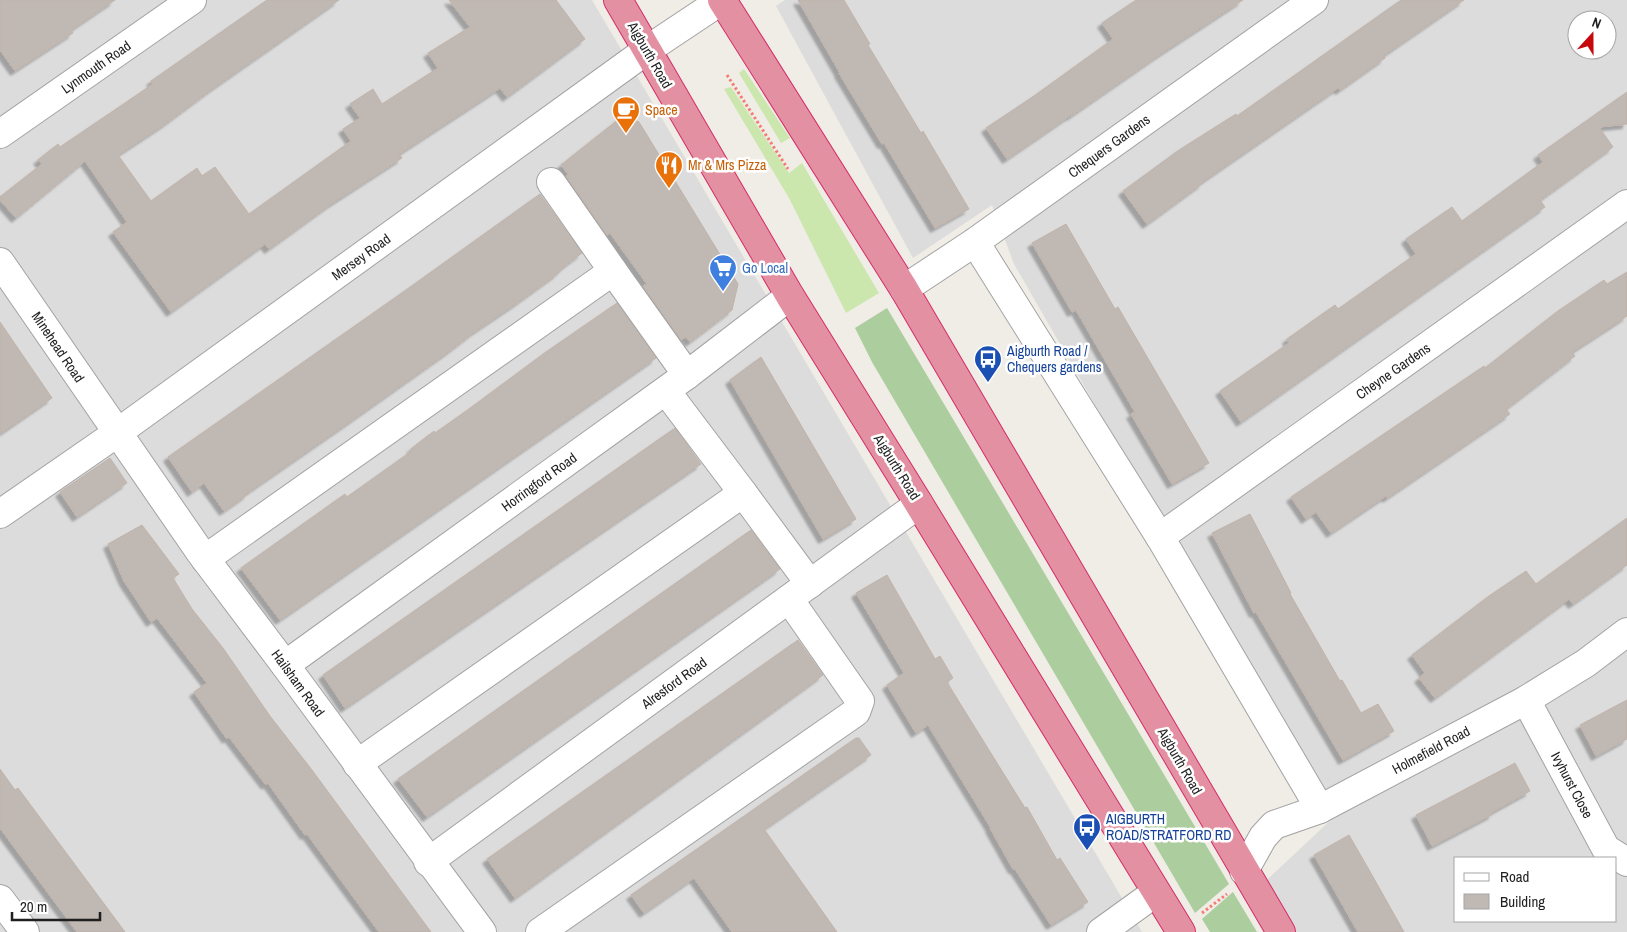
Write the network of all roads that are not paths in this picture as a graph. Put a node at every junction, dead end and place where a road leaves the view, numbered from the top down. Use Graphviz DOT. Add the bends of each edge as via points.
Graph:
graph roads {
  1 [pos="192,0"];
  2 [pos="618,0"];
  3 [pos="722,0"];
  4 [pos="1314,0"];
  5 [pos="647,50"];
  6 [pos="0,134"];
  7 [pos="551,182"];
  8 [pos="1627,204"];
  9 [pos="975,242"];
  10 [pos="0,262"];
  11 [pos="613,271"];
  12 [pos="904,289"];
  13 [pos="790,296"];
  14 [pos="677,383"];
  15 [pos="117,433"];
  16 [pos="743,492"];
  17 [pos="919,504"];
  18 [pos="0,514"];
  19 [pos="1160,537"];
  20 [pos="205,559"];
  21 [pos="799,591"];
  22 [pos="1627,632"];
  23 [pos="285,664"];
  24 [pos="1526,700"];
  25 [pos="357,764"];
  26 [pos="1320,809"];
  27 [pos="428,862"];
  28 [pos="1627,862"];
  29 [pos="1246,874"];
  30 [pos="1156,892"];
  31 [pos="0,899"];
  32 [pos="1180,931"];
  33 [pos="25,932"];
  34 [pos="482,932"];
  35 [pos="540,932"];
  36 [pos="1101,932"];
  37 [pos="1281,932"];
  1 -- 6 [label="street, Lynmouth Road"];
  2 -- 5 [label="highway, Aigburth Road"];
  3 -- 5 [label="street, Mersey Road"];
  3 -- 12 [label="highway, Aigburth Road"];
  4 -- 9 [label="street, Chequers Gardens"];
  5 -- 13 [label="highway, Aigburth Road"];
  5 -- 15 [label="street, Mersey Road"];
  7 -- 11 [label="street"];
  8 -- 19 [label="street, Cheyne Gardens"];
  9 -- 12 [label="street, Chequers Gardens"];
  9 -- 19 [label="street"];
  10 -- 15 [label="street, Minehead Road"];
  11 -- 14 [label="street"];
  11 -- 20 [label="street"];
  12 -- 29 [label="highway, Aigburth Road"];
  13 -- 14 [label="street, Horringford Road"];
  13 -- 17 [label="highway, Aigburth Road"];
  14 -- 16 [label="street"];
  14 -- 23 [label="street, Horringford Road"];
  15 -- 18 [label="street, Mersey Road"];
  15 -- 20 [label="street, Hailsham Road"];
  16 -- 21 [label="street"];
  16 -- 25 [label="street"];
  17 -- 21 [label="street, Alresford Road"];
  17 -- 30 [label="highway, Aigburth Road"];
  19 -- 26 [label="street"];
  20 -- 23 [label="street, Hailsham Road"];
  21 -- 27 [label="street, Alresford Road"];
  21 -- 35 [label="street" via="860,701 856,712"];
  22 -- 24 [label="street, Holmefield Road" via="1586,663"];
  23 -- 25 [label="street, Hailsham Road"];
  24 -- 26 [label="street, Holmefield Road"];
  24 -- 28 [label="street, Ivyhurst Close" via="1606,849"];
  25 -- 27 [label="street, Hailsham Road"];
  26 -- 29 [label="street, Holmefield Road" via="1274,825 1263,837"];
  27 -- 34 [label="street, Hailsham Road"];
  29 -- 37 [label="highway, Aigburth Road"];
  30 -- 32 [label="highway, Aigburth Road"];
  30 -- 36 [label="street"];
  31 -- 33 [label="street"];
}
